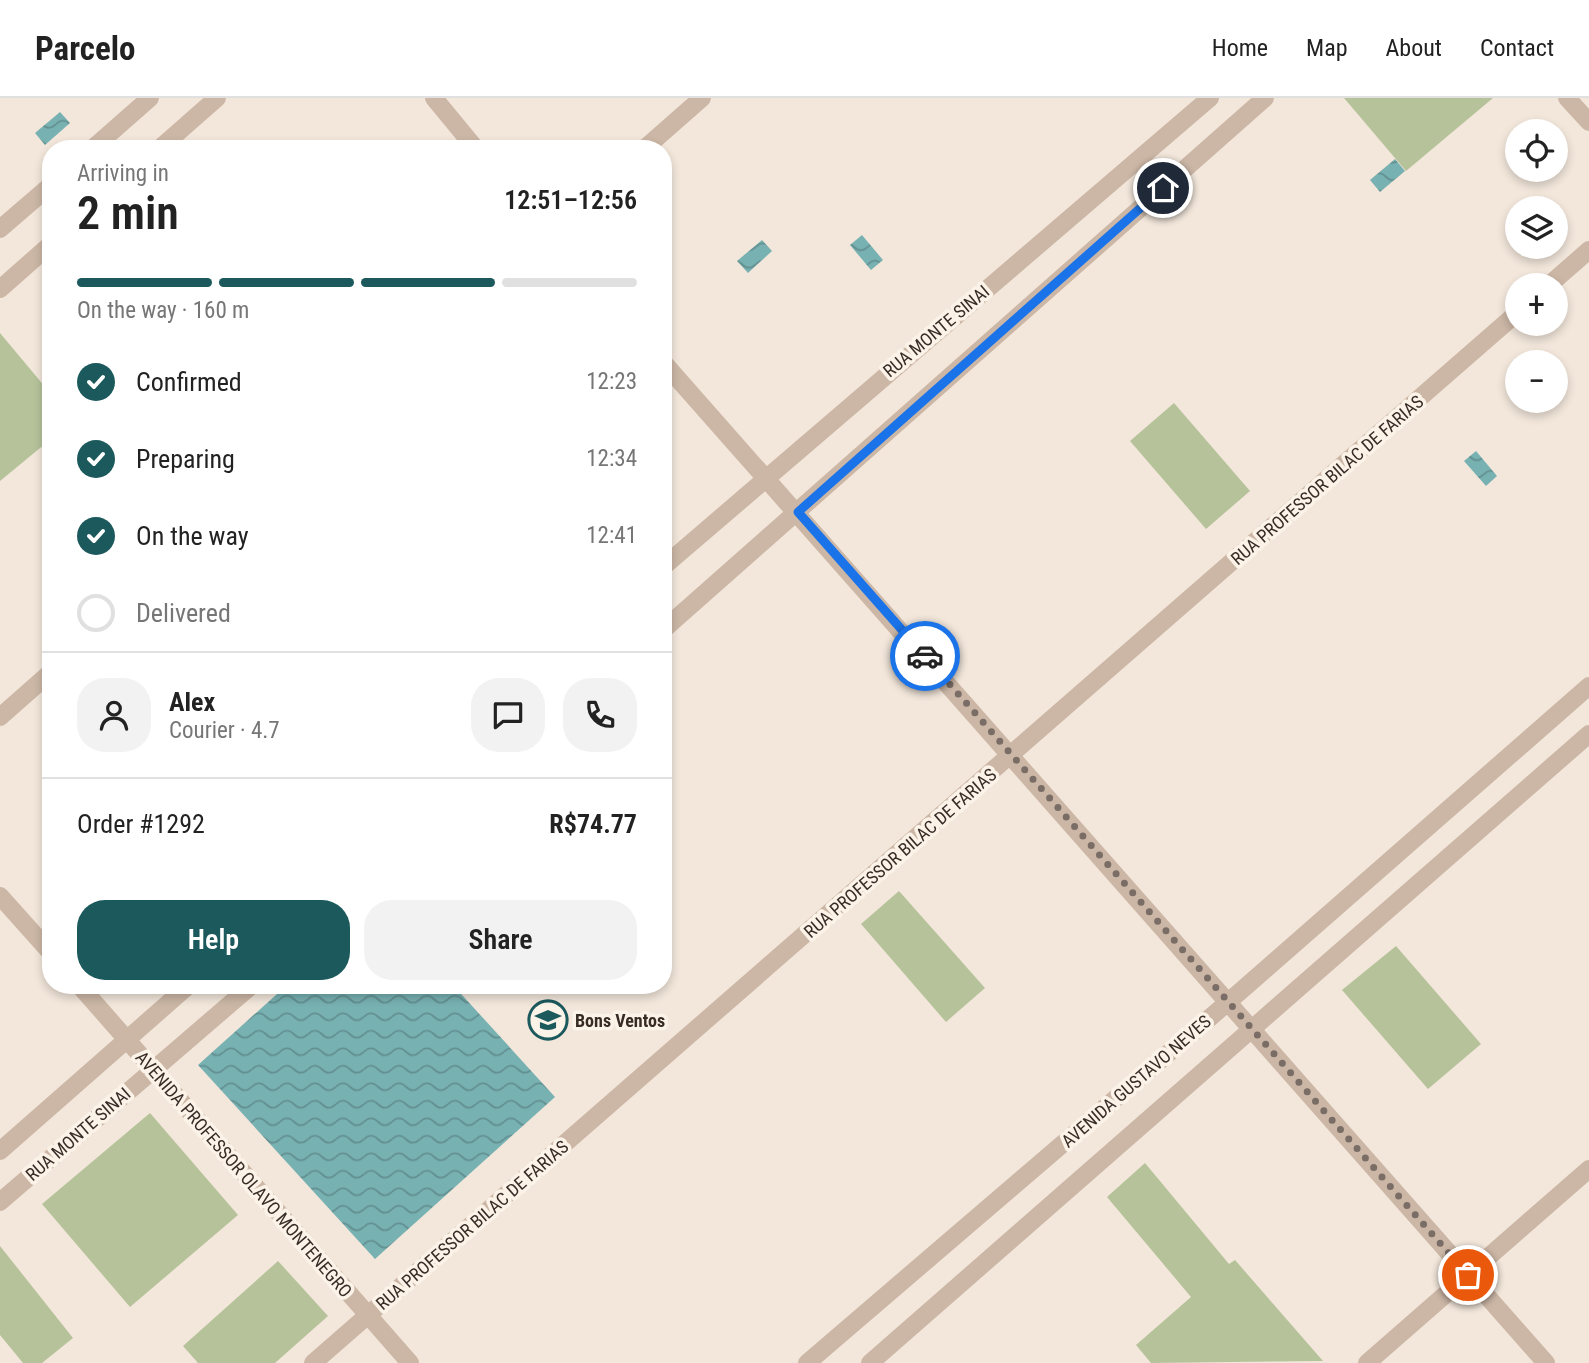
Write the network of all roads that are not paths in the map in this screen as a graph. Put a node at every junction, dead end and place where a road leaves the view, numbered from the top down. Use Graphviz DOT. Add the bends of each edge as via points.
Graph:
graph roads {
  1 [pos="150,98"];
  2 [pos="217,98"];
  3 [pos="433,98"];
  4 [pos="702,98"];
  5 [pos="1210,98"];
  6 [pos="1265,98"];
  7 [pos="1567,98"];
  8 [pos="1589,122"];
  9 [pos="102,140"];
  10 [pos="169,140"];
  11 [pos="468,140"];
  12 [pos="653,140"];
  13 [pos="42,193"];
  14 [pos="0,229"];
  15 [pos="1589,250"];
  16 [pos="42,252"];
  17 [pos="1563,273"];
  18 [pos="0,289"];
  19 [pos="1505,324"];
  20 [pos="672,372"];
  21 [pos="766,476"];
  22 [pos="798,512"];
  23 [pos="672,559"];
  24 [pos="672,622"];
  25 [pos="42,680"];
  26 [pos="1589,686"];
  27 [pos="0,717"];
  28 [pos="1589,734"];
  29 [pos="1013,756"];
  30 [pos="0,896"];
  31 [pos="42,943"];
  32 [pos="87,994"];
  33 [pos="179,994"];
  34 [pos="241,994"];
  35 [pos="1227,1003"];
  36 [pos="1249,1029"];
  37 [pos="127,1040"];
  38 [pos="152,1069"];
  39 [pos="0,1151"];
  40 [pos="1589,1169"];
  41 [pos="0,1202"];
  42 [pos="1468,1275"];
  43 [pos="368,1315"];
  44 [pos="313,1363"];
  45 [pos="410,1363"];
  46 [pos="807,1363"];
  47 [pos="870,1363"];
  48 [pos="1367,1363"];
  49 [pos="1546,1363"];
  1 -- 9 [label="street"];
  2 -- 10 [label="street"];
  3 -- 11 [label="street"];
  4 -- 12 [label="street"];
  5 -- 21 [label="street, RUA MONTE SINAI"];
  6 -- 22 [label="street"];
  7 -- 8 [label="street"];
  13 -- 14 [label="street"];
  15 -- 17 [label="street"];
  16 -- 18 [label="street"];
  19 -- 29 [label="street, RUA PROFESSOR BILAC DE FARIAS"];
  20 -- 21 [label="street"];
  21 -- 22 [label="street"];
  21 -- 23 [label="street, RUA MONTE SINAI"];
  22 -- 24 [label="street"];
  22 -- 29 [label="street"];
  25 -- 27 [label="street"];
  26 -- 35 [label="street, AVENIDA GUSTAVO NEVES"];
  28 -- 36 [label="street, AVENIDA GUSTAVO NEVES"];
  29 -- 35 [label="street"];
  29 -- 43 [label="street, RUA PROFESSOR BILAC DE FARIAS"];
  30 -- 31 [label="street"];
  32 -- 37 [label="street, AVENIDA PROFESSOR OLAVO MONTENEGRO"];
  33 -- 37 [label="street"];
  34 -- 38 [label="street, RUA MONTE SINAI"];
  35 -- 36 [label="street"];
  35 -- 46 [label="street, AVENIDA GUSTAVO NEVES"];
  36 -- 42 [label="street"];
  36 -- 47 [label="street, AVENIDA GUSTAVO NEVES"];
  37 -- 38 [label="street, AVENIDA PROFESSOR OLAVO MONTENEGRO"];
  37 -- 39 [label="street"];
  38 -- 41 [label="street, RUA MONTE SINAI"];
  38 -- 43 [label="street, AVENIDA PROFESSOR OLAVO MONTENEGRO"];
  40 -- 42 [label="street"];
  42 -- 48 [label="street"];
  42 -- 49 [label="street"];
  43 -- 44 [label="street, RUA PROFESSOR BILAC DE FARIAS"];
  43 -- 45 [label="street, AVENIDA PROFESSOR OLAVO MONTENEGRO"];
}
